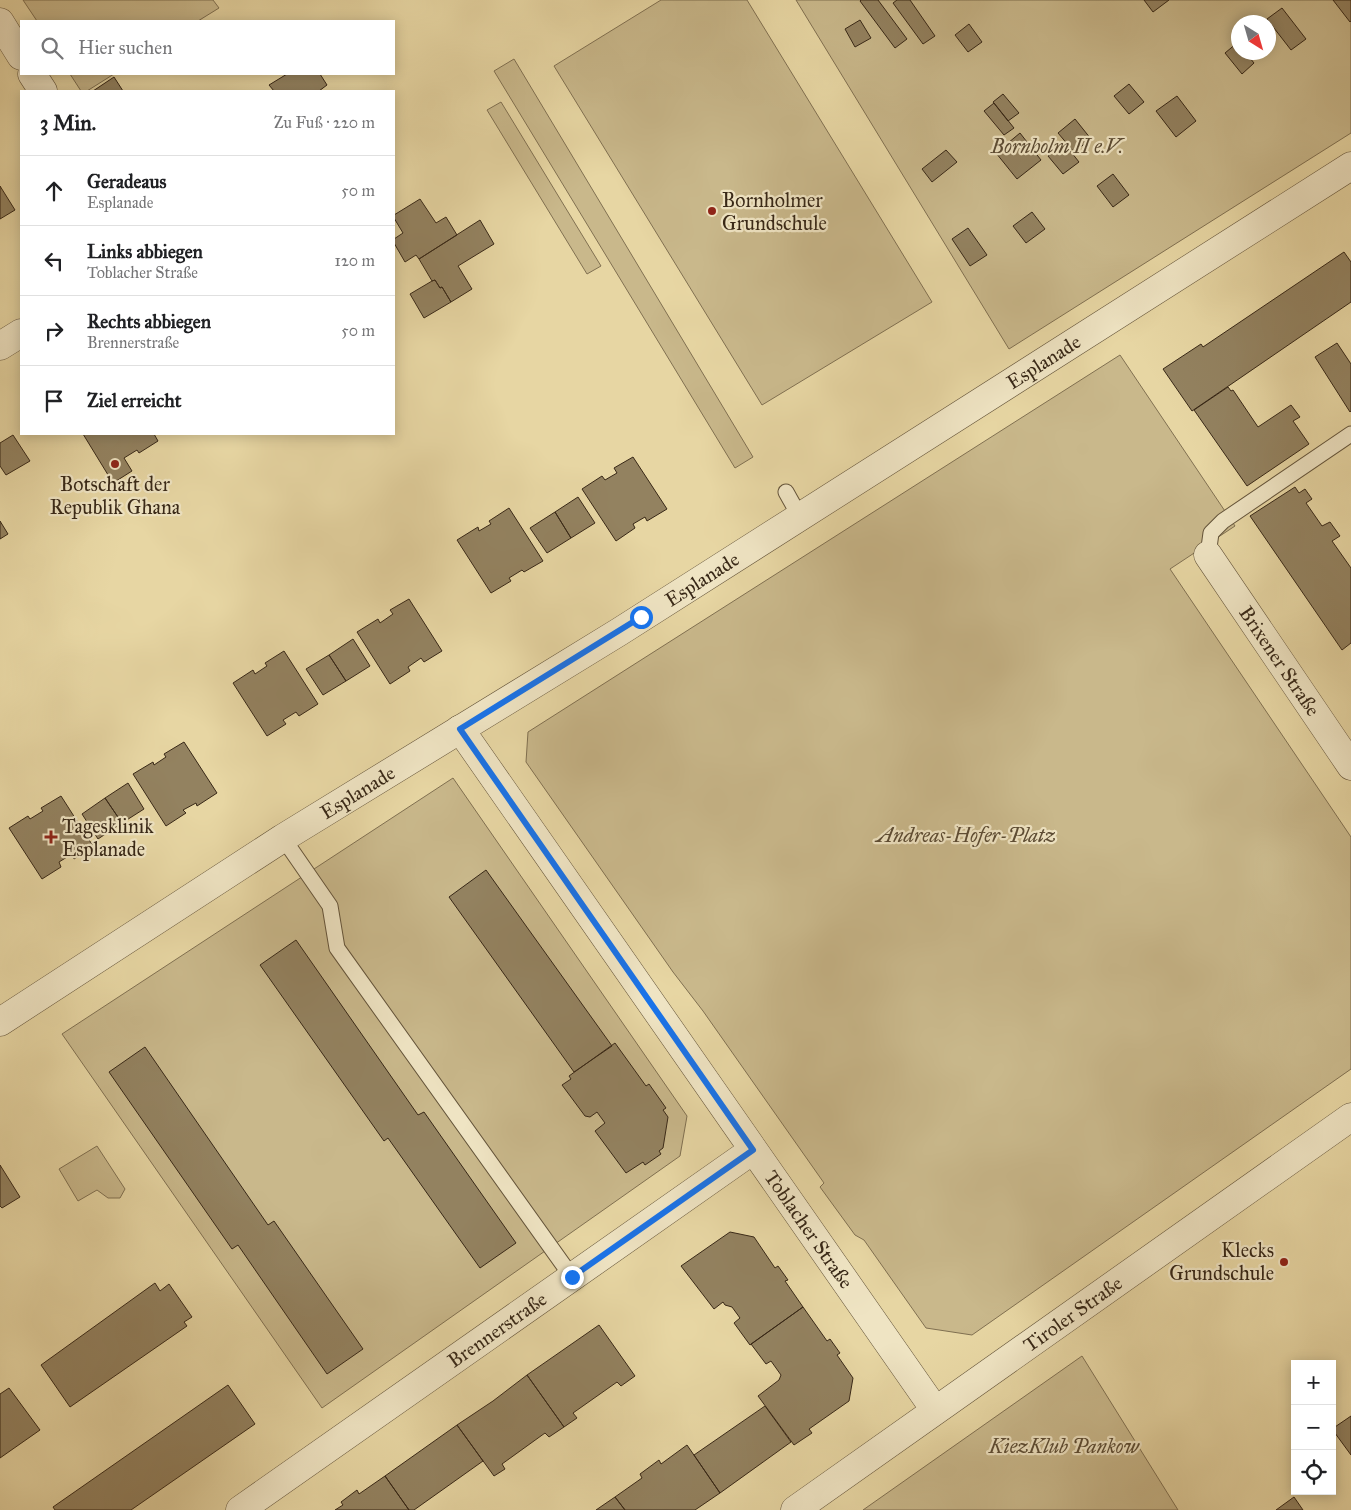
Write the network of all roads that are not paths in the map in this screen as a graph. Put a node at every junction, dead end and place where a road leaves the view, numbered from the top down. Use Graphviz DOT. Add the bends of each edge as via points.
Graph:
graph roads {
  1 [pos="0,22"];
  2 [pos="20,54"];
  3 [pos="33,75"];
  4 [pos="42,90"];
  5 [pos="1351,166"];
  6 [pos="20,334"];
  7 [pos="0,346"];
  8 [pos="1351,434"];
  9 [pos="786,492"];
  10 [pos="800,517"];
  11 [pos="1208,556"];
  12 [pos="460,729"];
  13 [pos="1342,731"];
  14 [pos="1351,766"];
  15 [pos="283,838"];
  16 [pos="0,1022"];
  17 [pos="1351,1117"];
  18 [pos="753,1150"];
  19 [pos="572,1277"];
  20 [pos="935,1410"];
  21 [pos="240,1510"];
  22 [pos="794,1510"];
  1 -- 2 [label="street"];
  3 -- 4 [label="street"];
  5 -- 10 [label="street, Esplanade"];
  6 -- 7 [label="street"];
  8 -- 11 [label="lane" via="1223,521 1211,533"];
  9 -- 10 [label="lane"];
  10 -- 12 [label="street, Esplanade"];
  11 -- 13 [label="street, Brixener Straße"];
  12 -- 15 [label="street, Esplanade"];
  12 -- 18 [label="street, Toblacher Straße"];
  13 -- 14 [label="street, Brixener Straße"];
  15 -- 16 [label="street, Esplanade"];
  15 -- 19 [label="lane" via="330,906 337,948"];
  17 -- 20 [label="street, Tiroler Straße"];
  18 -- 19 [label="street, Brennerstraße"];
  18 -- 20 [label="street, Toblacher Straße"];
  19 -- 21 [label="street, Brennerstraße"];
  20 -- 22 [label="street, Tiroler Straße"];
}
